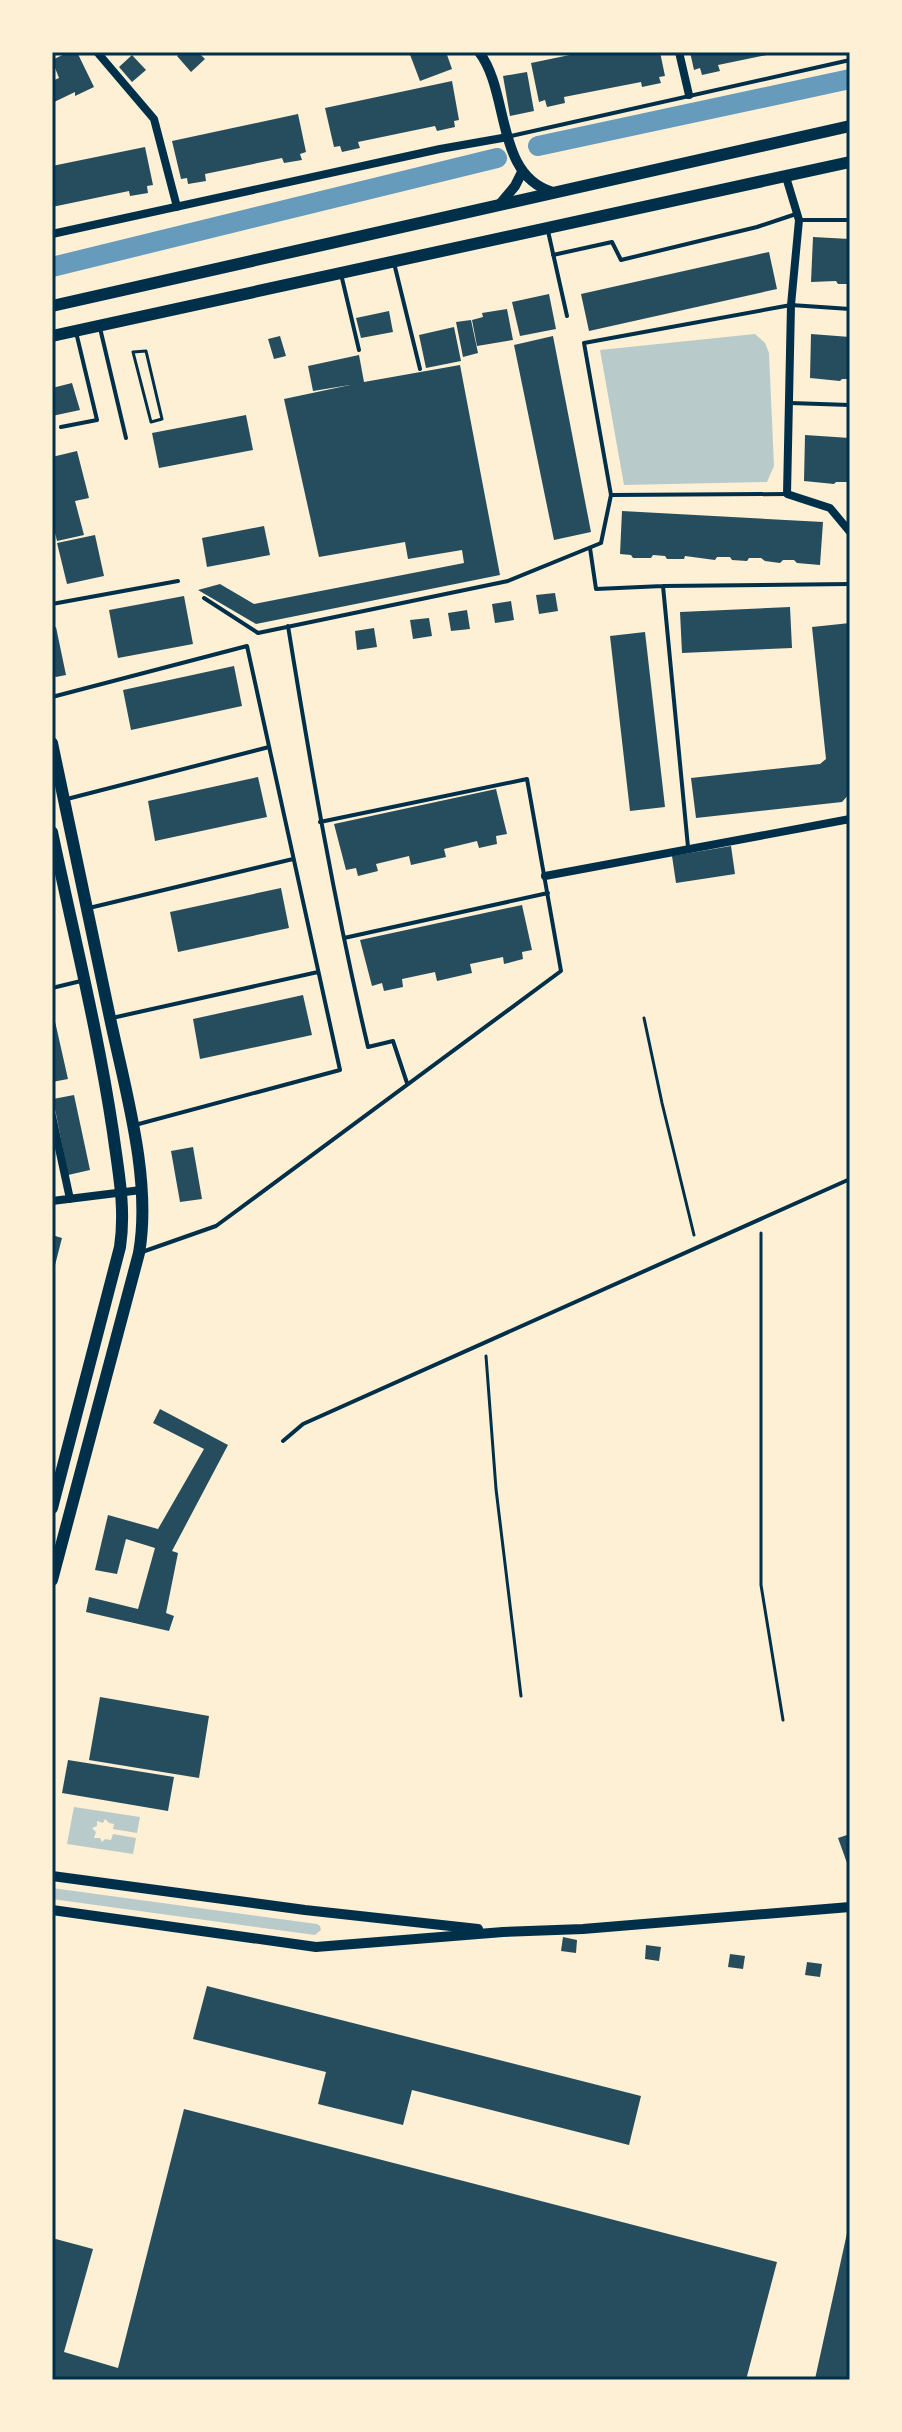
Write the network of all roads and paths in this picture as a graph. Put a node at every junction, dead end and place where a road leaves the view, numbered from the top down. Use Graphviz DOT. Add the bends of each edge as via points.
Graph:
graph roads {
  1 [pos="97,52"];
  2 [pos="479,52"];
  3 [pos="679,52"];
  4 [pos="850,60"];
  5 [pos="689,95"];
  6 [pos="850,126"];
  7 [pos="508,137"];
  8 [pos="850,162"];
  9 [pos="522,172"];
  10 [pos="786,177"];
  11 [pos="553,192"];
  12 [pos="500,204"];
  13 [pos="177,207"];
  14 [pos="797,217"];
  15 [pos="850,220"];
  16 [pos="548,228"];
  17 [pos="52,234"];
  18 [pos="553,255"];
  19 [pos="393,262"];
  20 [pos="341,274"];
  21 [pos="791,305"];
  22 [pos="52,306"];
  23 [pos="850,309"];
  24 [pos="567,316"];
  25 [pos="99,326"];
  26 [pos="76,332"];
  27 [pos="52,336"];
  28 [pos="359,350"];
  29 [pos="420,369"];
  30 [pos="790,403"];
  31 [pos="850,405"];
  32 [pos="162,419"];
  33 [pos="61,427"];
  34 [pos="126,438"];
  35 [pos="787,494"];
  36 [pos="611,495"];
  37 [pos="850,532"];
  38 [pos="590,548"];
  39 [pos="178,581"];
  40 [pos="850,584"];
  41 [pos="663,586"];
  42 [pos="204,598"];
  43 [pos="52,604"];
  44 [pos="288,626"];
  45 [pos="52,697"];
  46 [pos="52,743"];
  47 [pos="269,747"];
  48 [pos="64,799"];
  49 [pos="850,819"];
  50 [pos="320,822"];
  51 [pos="52,832"];
  52 [pos="689,849"];
  53 [pos="293,859"];
  54 [pos="545,876"];
  55 [pos="548,893"];
  56 [pos="58,894"];
  57 [pos="87,908"];
  58 [pos="343,939"];
  59 [pos="318,972"];
  60 [pos="84,980"];
  61 [pos="52,988"];
  62 [pos="110,1018"];
  63 [pos="644,1018"];
  64 [pos="407,1083"];
  65 [pos="52,1116"];
  66 [pos="133,1126"];
  67 [pos="850,1179"];
  68 [pos="141,1190"];
  69 [pos="121,1192"];
  70 [pos="70,1199"];
  71 [pos="52,1201"];
  72 [pos="761,1218"];
  73 [pos="697,1247"];
  74 [pos="139,1253"];
  75 [pos="485,1344"];
  76 [pos="283,1441"];
  77 [pos="52,1508"];
  78 [pos="52,1580"];
  79 [pos="521,1696"];
  80 [pos="783,1720"];
  81 [pos="52,1876"];
  82 [pos="850,1907"];
  83 [pos="52,1910"];
  84 [pos="503,1932"];
  1 -- 13 [label="street" via="154,119"];
  2 -- 7 [label="street" via="487,62"];
  3 -- 5 [label="street"];
  4 -- 5 [label="lane"];
  5 -- 7 [label="lane"];
  6 -- 11 [label="main road"];
  7 -- 9 [label="street"];
  7 -- 13 [label="street"];
  8 -- 10 [label="main road"];
  9 -- 11 [label="street"];
  9 -- 12 [label="street"];
  10 -- 14 [label="street"];
  10 -- 16 [label="main road"];
  11 -- 12 [label="main road"];
  12 -- 22 [label="main road"];
  13 -- 17 [label="street"];
  14 -- 15 [label="lane"];
  14 -- 18 [label="lane" via="621,260 612,242"];
  14 -- 21 [label="street"];
  16 -- 18 [label="lane"];
  16 -- 19 [label="main road"];
  18 -- 24 [label="lane"];
  19 -- 20 [label="main road"];
  19 -- 29 [label="lane"];
  20 -- 25 [label="main road"];
  20 -- 28 [label="lane"];
  21 -- 23 [label="lane"];
  21 -- 30 [label="street"];
  21 -- 36 [label="lane" via="584,343"];
  25 -- 26 [label="main road"];
  25 -- 34 [label="lane"];
  26 -- 27 [label="main road"];
  26 -- 33 [label="lane" via="97,420"];
  30 -- 31 [label="lane"];
  30 -- 35 [label="street"];
  32 -- 32 [label="path" via="146,351 133,352 151,422"];
  35 -- 36 [label="lane"];
  35 -- 37 [label="street" via="830,508"];
  36 -- 38 [label="lane" via="601,543"];
  38 -- 41 [label="lane" via="596,589"];
  38 -- 44 [label="lane" via="508,581"];
  39 -- 43 [label="lane"];
  40 -- 41 [label="lane"];
  41 -- 52 [label="lane"];
  42 -- 44 [label="lane" via="258,633"];
  44 -- 50 [label="lane"];
  45 -- 47 [label="lane" via="247,646"];
  46 -- 48 [label="main road"];
  47 -- 48 [label="lane"];
  47 -- 53 [label="lane"];
  48 -- 57 [label="main road"];
  49 -- 52 [label="street"];
  50 -- 54 [label="lane" via="527,779"];
  50 -- 58 [label="lane"];
  51 -- 56 [label="main road"];
  52 -- 54 [label="street"];
  53 -- 57 [label="lane"];
  53 -- 59 [label="lane"];
  54 -- 55 [label="lane"];
  55 -- 58 [label="lane"];
  55 -- 64 [label="lane" via="561,971"];
  56 -- 60 [label="main road"];
  57 -- 62 [label="main road"];
  58 -- 64 [label="lane" via="368,1047 393,1041"];
  59 -- 62 [label="lane"];
  59 -- 66 [label="lane" via="340,1070"];
  60 -- 61 [label="lane"];
  60 -- 69 [label="main road" via="106,1082"];
  62 -- 66 [label="main road"];
  63 -- 73 [label="path"];
  64 -- 74 [label="lane" via="216,1226"];
  65 -- 70 [label="street"];
  66 -- 68 [label="main road"];
  67 -- 72 [label="lane"];
  68 -- 69 [label="street"];
  68 -- 74 [label="main road"];
  69 -- 70 [label="street"];
  69 -- 77 [label="main road" via="120,1247"];
  70 -- 71 [label="street"];
  72 -- 73 [label="lane"];
  72 -- 80 [label="path" via="761,1585"];
  73 -- 75 [label="lane"];
  74 -- 78 [label="main road"];
  75 -- 76 [label="lane" via="303,1424"];
  75 -- 79 [label="path"];
  81 -- 84 [label="street"];
  82 -- 84 [label="street"];
  83 -- 84 [label="street" via="316,1947"];
}
